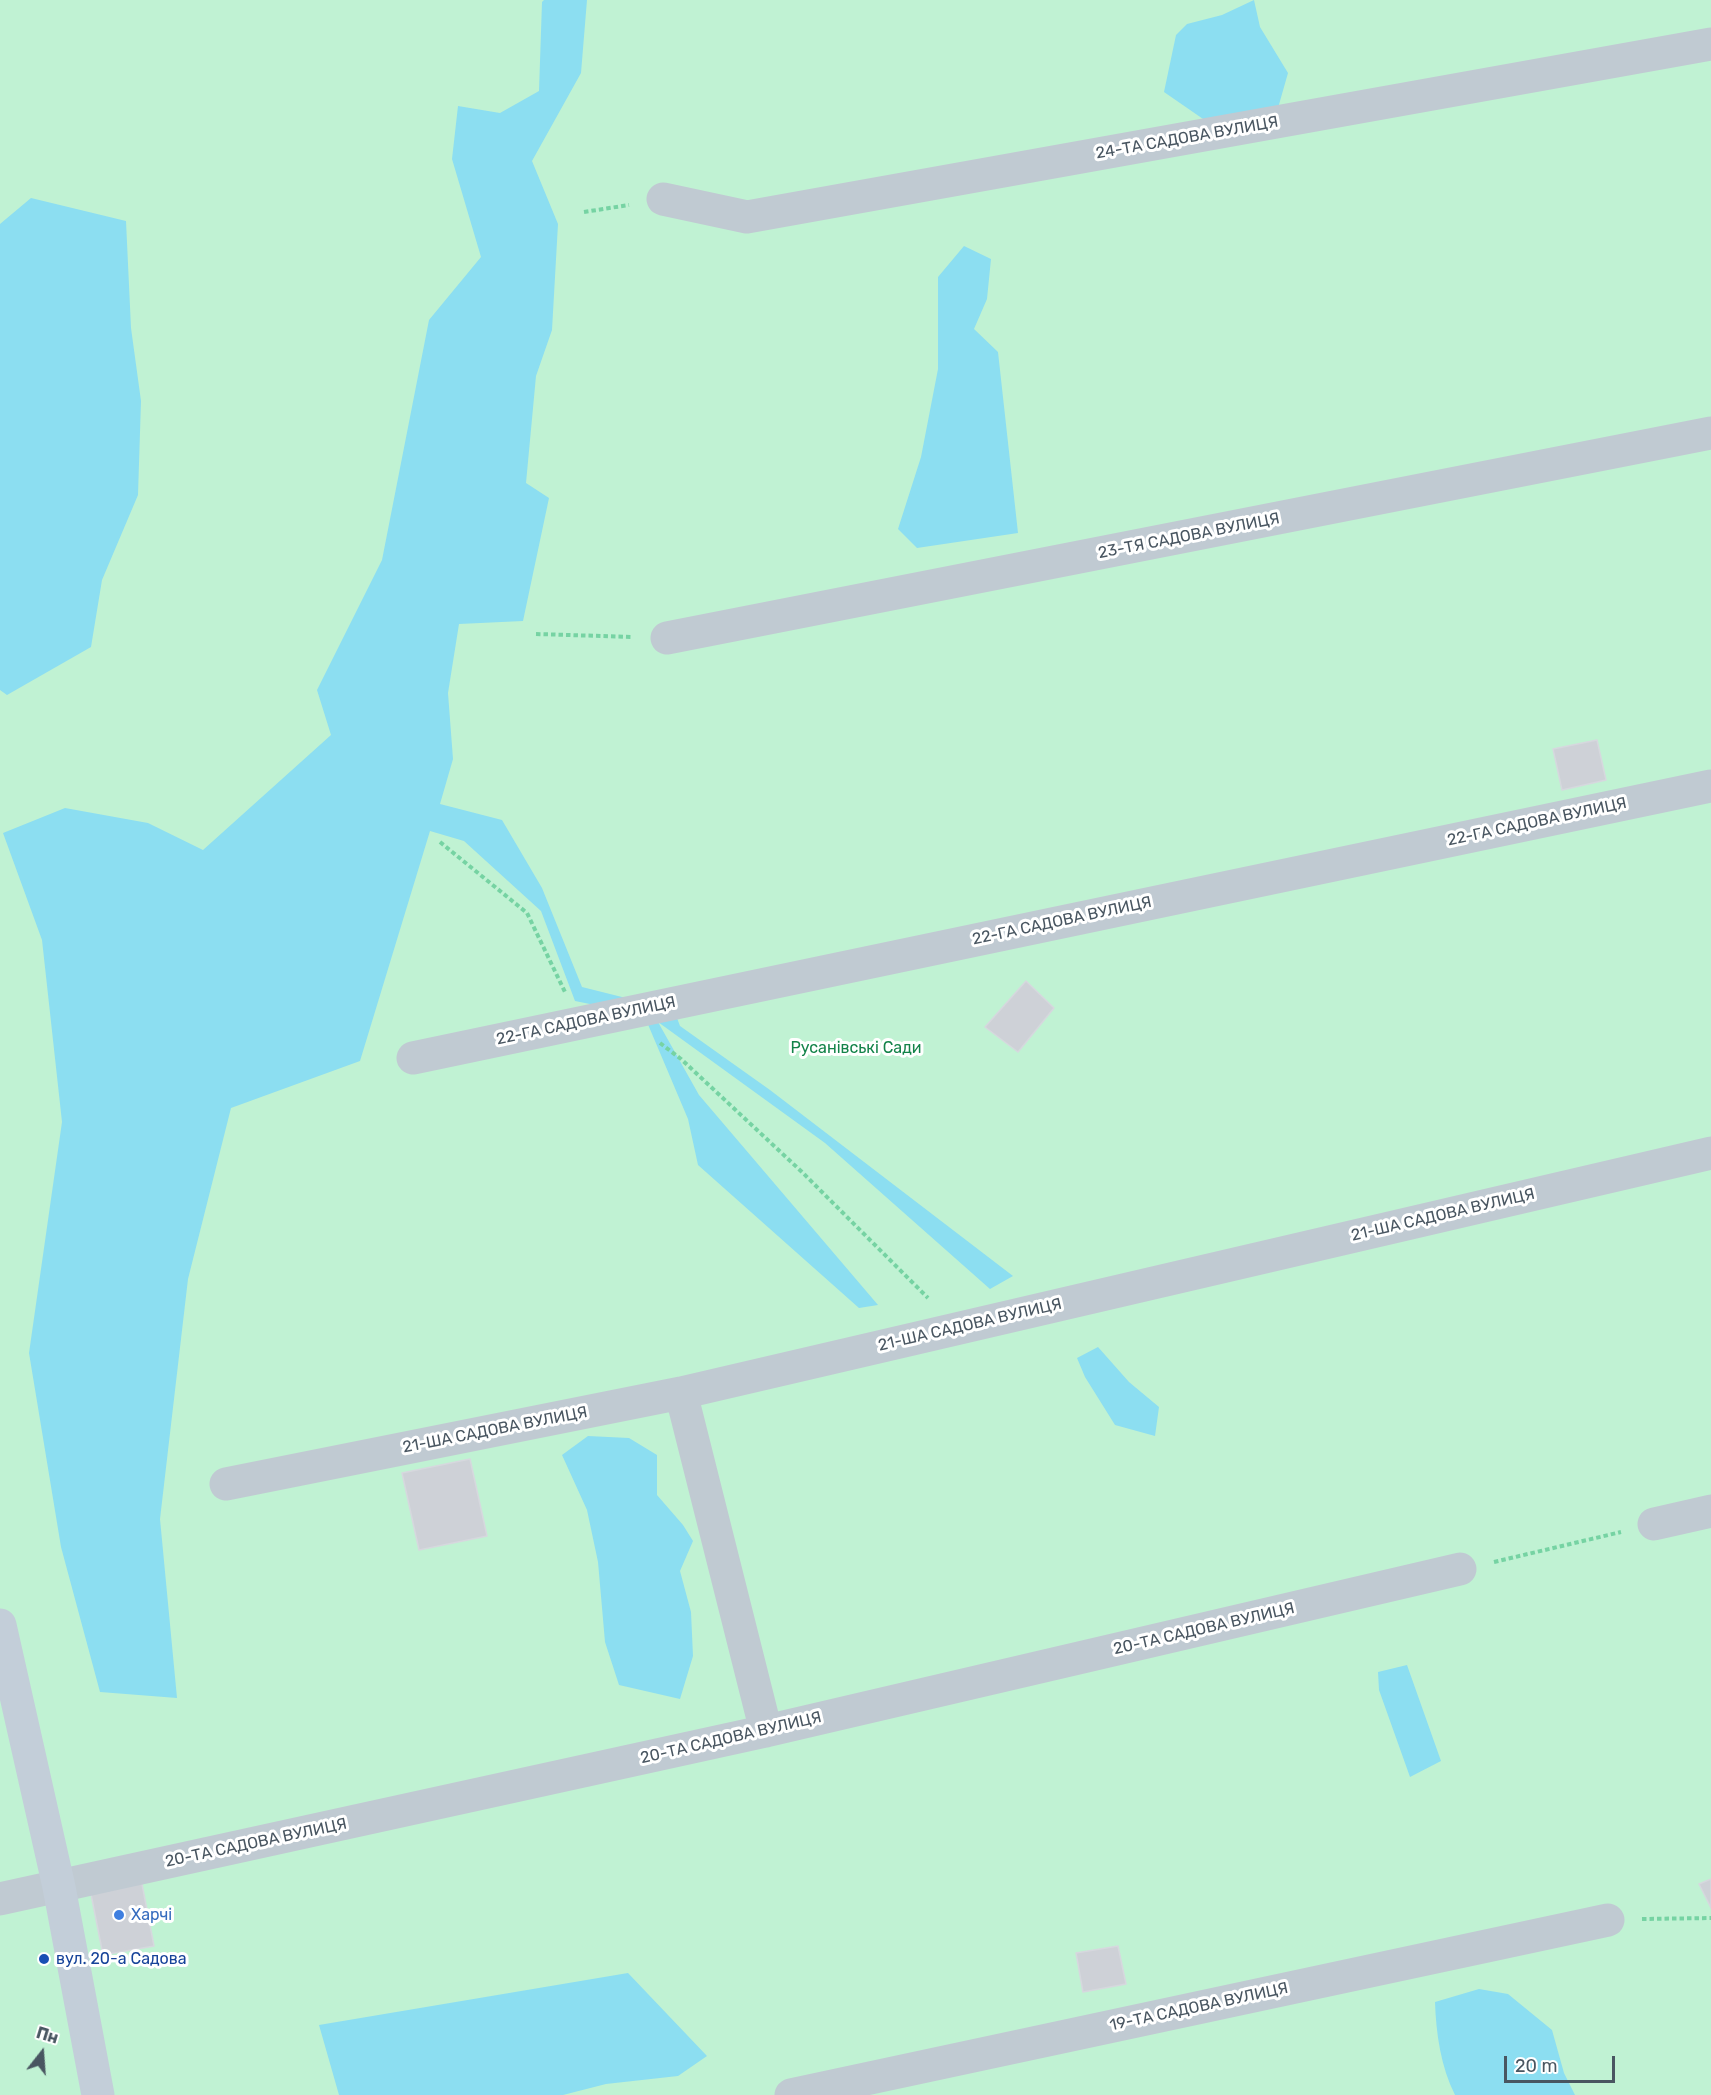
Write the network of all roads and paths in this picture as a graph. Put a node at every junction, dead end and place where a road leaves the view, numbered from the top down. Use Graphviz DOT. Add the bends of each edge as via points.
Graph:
graph roads {
  1 [pos="1711,44"];
  2 [pos="663,199"];
  3 [pos="584,212"];
  4 [pos="1711,433"];
  5 [pos="536,634"];
  6 [pos="667,638"];
  7 [pos="1711,786"];
  8 [pos="440,842"];
  9 [pos="580,1022"];
  10 [pos="659,1042"];
  11 [pos="413,1058"];
  12 [pos="1711,1153"];
  13 [pos="958,1328"];
  14 [pos="681,1393"];
  15 [pos="226,1484"];
  16 [pos="1711,1511"];
  17 [pos="1654,1524"];
  18 [pos="1598,1538"];
  19 [pos="1526,1555"];
  20 [pos="1460,1569"];
  21 [pos="0,1625"];
  22 [pos="766,1731"];
  23 [pos="59,1887"];
  24 [pos="0,1899"];
  25 [pos="1711,1918"];
  26 [pos="1608,1920"];
  27 [pos="98,2095"];
  28 [pos="791,2095"];
  1 -- 2 [label="street, 24-ТА САДОВА ВУЛИЦЯ" via="747,217"];
  2 -- 3 [label="path"];
  4 -- 6 [label="street, 23-ТЯ САДОВА ВУЛИЦЯ"];
  5 -- 6 [label="path"];
  7 -- 9 [label="street, 22-ГА САДОВА ВУЛИЦЯ"];
  8 -- 9 [label="path" via="527,913"];
  9 -- 11 [label="street, 22-ГА САДОВА ВУЛИЦЯ"];
  10 -- 13 [label="path" via="802,1172"];
  12 -- 13 [label="street, 21-ША САДОВА ВУЛИЦЯ"];
  13 -- 14 [label="street, 21-ША САДОВА ВУЛИЦЯ"];
  14 -- 15 [label="street, 21-ША САДОВА ВУЛИЦЯ"];
  14 -- 22 [label="street"];
  16 -- 17 [label="street"];
  18 -- 19 [label="path"];
  20 -- 22 [label="street, 20-ТА САДОВА ВУЛИЦЯ"];
  21 -- 23 [label="main road"];
  22 -- 23 [label="street, 20-ТА САДОВА ВУЛИЦЯ"];
  23 -- 24 [label="street, 20-ТА САДОВА ВУЛИЦЯ"];
  23 -- 27 [label="main road"];
  25 -- 26 [label="path"];
  26 -- 28 [label="street, 19-ТА САДОВА ВУЛИЦЯ"];
}
